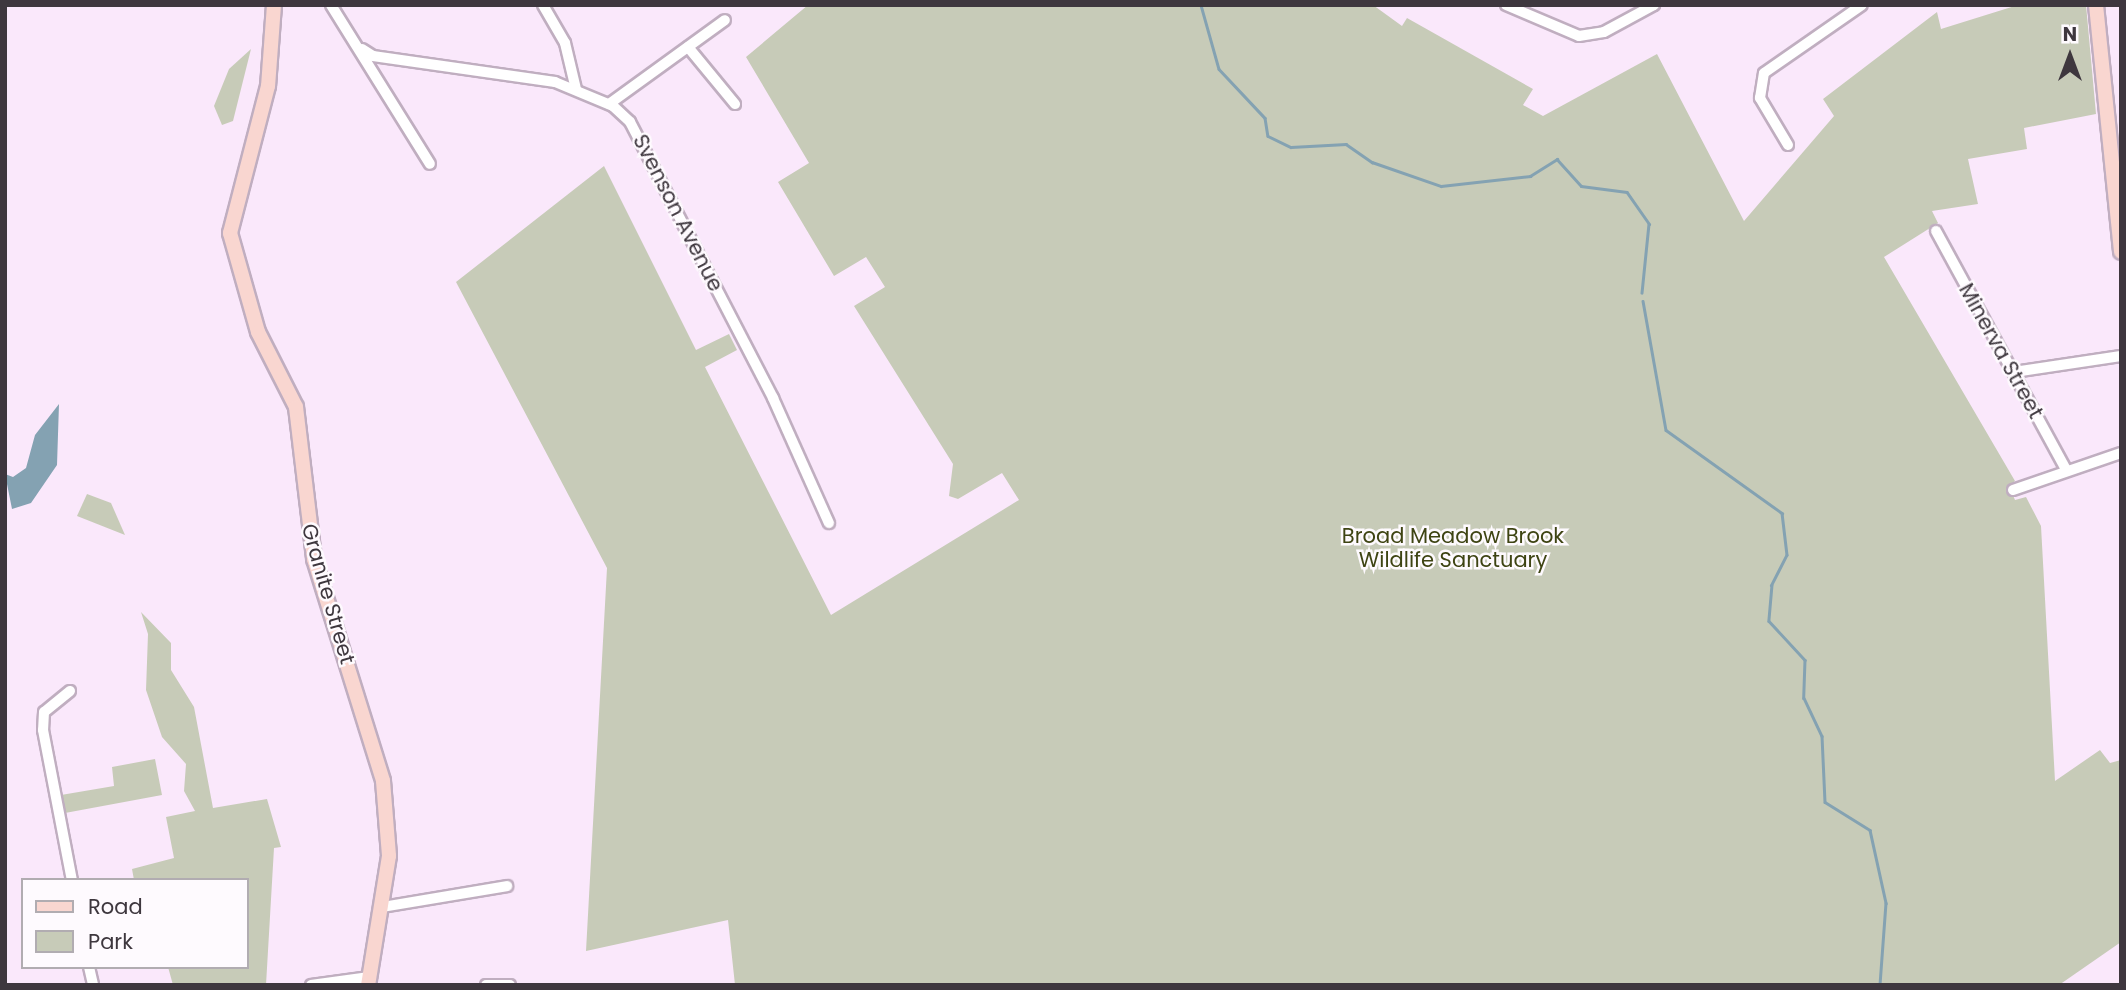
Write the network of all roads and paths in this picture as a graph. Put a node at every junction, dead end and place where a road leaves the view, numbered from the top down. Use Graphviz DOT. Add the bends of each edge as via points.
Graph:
graph roads {
  1 [pos="274,5"];
  2 [pos="331,5"];
  3 [pos="543,5"];
  4 [pos="1506,5"];
  5 [pos="1654,5"];
  6 [pos="1862,5"];
  7 [pos="2096,5"];
  8 [pos="725,20"];
  9 [pos="688,47"];
  10 [pos="362,49"];
  11 [pos="576,89"];
  12 [pos="609,104"];
  13 [pos="735,104"];
  14 [pos="1788,145"];
  15 [pos="430,164"];
  16 [pos="1936,231"];
  17 [pos="2121,253"];
  18 [pos="2121,356"];
  19 [pos="2014,372"];
  20 [pos="2121,453"];
  21 [pos="2067,471"];
  22 [pos="2013,490"];
  23 [pos="829,523"];
  24 [pos="70,691"];
  25 [pos="72,878"];
  26 [pos="507,886"];
  27 [pos="382,907"];
  28 [pos="368,981"];
  29 [pos="508,984"];
  30 [pos="311,985"];
  31 [pos="486,985"];
  1 -- 27 [label="street, Granite Street" via="268,86 230,233 258,332 299,415 314,559 381,771 389,848"];
  2 -- 10 [label="street"];
  3 -- 11 [label="street" via="565,43"];
  4 -- 5 [label="street" via="1579,36 1604,32"];
  6 -- 14 [label="street" via="1764,73 1760,97"];
  7 -- 17 [label="street"];
  8 -- 9 [label="street"];
  9 -- 12 [label="street"];
  9 -- 13 [label="street"];
  10 -- 11 [label="street, Svenson Avenue" via="373,57"];
  10 -- 15 [label="street"];
  11 -- 12 [label="street, Svenson Avenue"];
  12 -- 23 [label="street, Svenson Avenue" via="630,122 659,173 773,398"];
  16 -- 19 [label="street, Minerva Street"];
  18 -- 19 [label="street"];
  19 -- 21 [label="street, Minerva Street"];
  20 -- 21 [label="street"];
  21 -- 22 [label="street"];
  24 -- 25 [label="street" via="44,712 43,730"];
  26 -- 27 [label="street"];
  27 -- 28 [label="street, Granite Street"];
  28 -- 30 [label="street"];
  29 -- 31 [label="street"];
}
